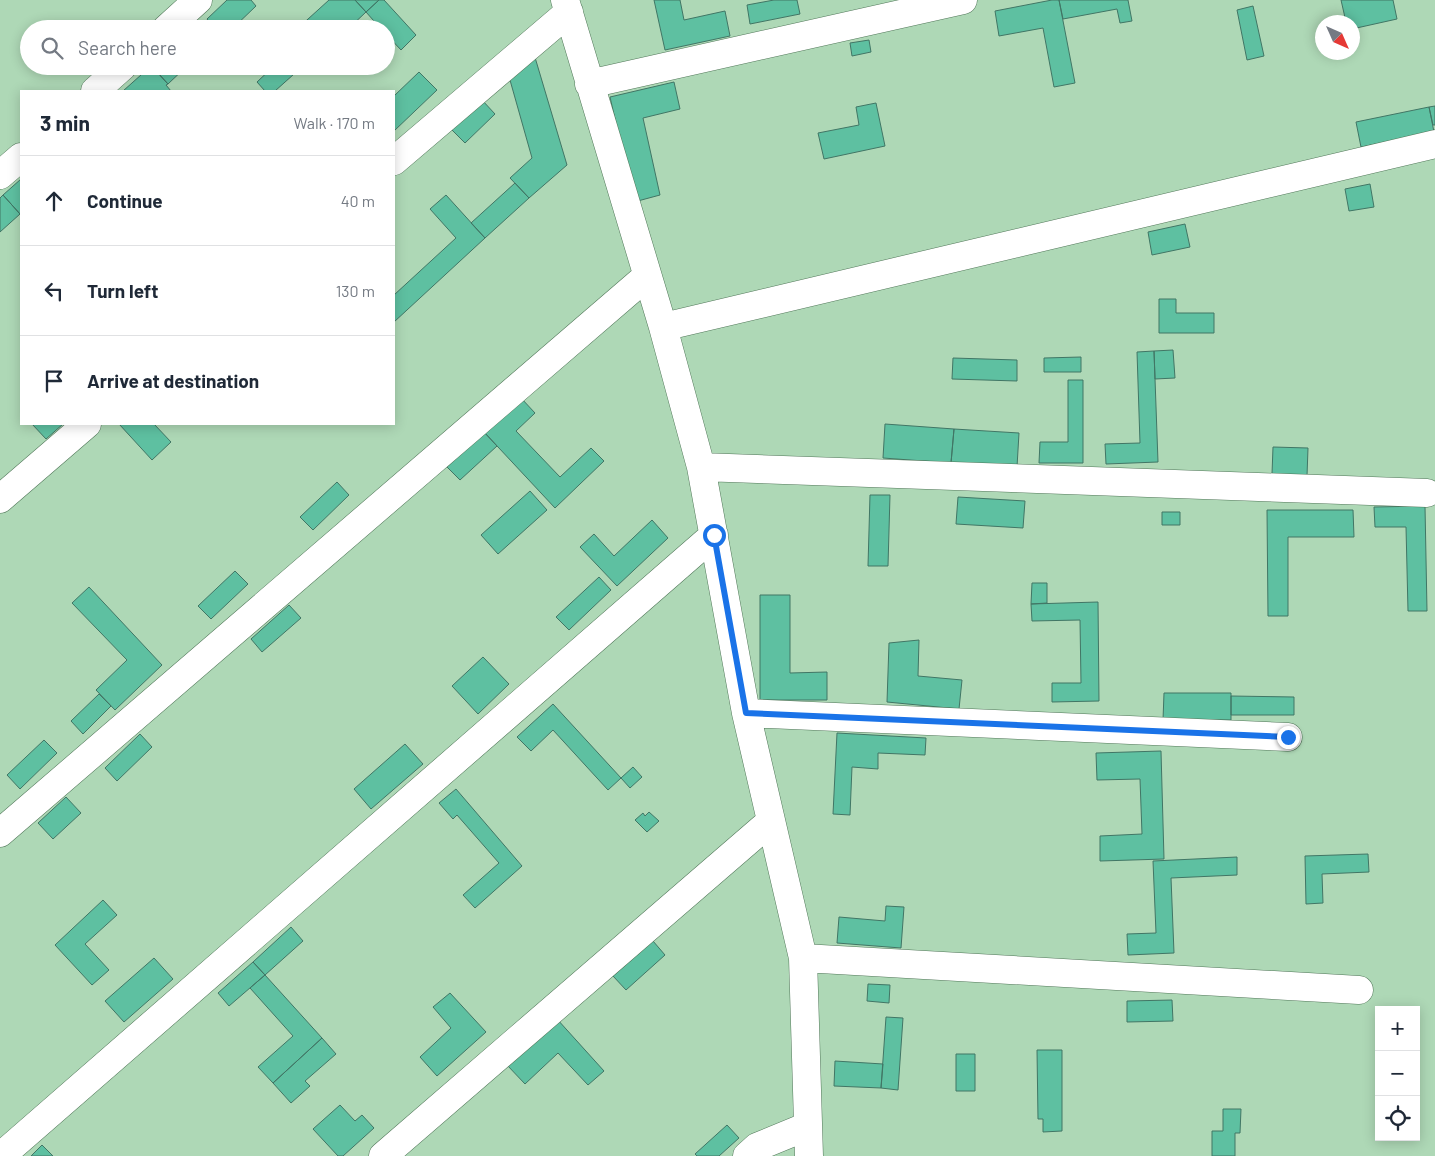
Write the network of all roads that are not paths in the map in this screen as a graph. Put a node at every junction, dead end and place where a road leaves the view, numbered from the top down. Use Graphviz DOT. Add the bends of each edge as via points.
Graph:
graph roads {
  1 [pos="198,0"];
  2 [pos="963,0"];
  3 [pos="567,6"];
  4 [pos="176,20"];
  5 [pos="113,75"];
  6 [pos="589,84"];
  7 [pos="96,90"];
  8 [pos="1435,144"];
  9 [pos="20,158"];
  10 [pos="395,160"];
  11 [pos="0,175"];
  12 [pos="647,276"];
  13 [pos="663,327"];
  14 [pos="86,425"];
  15 [pos="701,467"];
  16 [pos="1427,493"];
  17 [pos="0,498"];
  18 [pos="714,535"];
  19 [pos="746,713"];
  20 [pos="1288,737"];
  21 [pos="771,821"];
  22 [pos="0,833"];
  23 [pos="803,958"];
  24 [pos="1359,990"];
  25 [pos="808,1126"];
  26 [pos="1,1156"];
  27 [pos="382,1156"];
  28 [pos="747,1156"];
  29 [pos="809,1156"];
  1 -- 4 [label="street"];
  2 -- 6 [label="street"];
  3 -- 6 [label="street"];
  3 -- 10 [label="street"];
  5 -- 7 [label="street"];
  6 -- 12 [label="street"];
  8 -- 13 [label="street"];
  9 -- 11 [label="street"];
  12 -- 13 [label="street"];
  12 -- 22 [label="street"];
  13 -- 15 [label="street"];
  14 -- 17 [label="street"];
  15 -- 16 [label="street"];
  15 -- 18 [label="street"];
  18 -- 19 [label="street"];
  18 -- 26 [label="street"];
  19 -- 20 [label="street"];
  19 -- 21 [label="street"];
  21 -- 23 [label="street"];
  21 -- 27 [label="street"];
  23 -- 24 [label="street"];
  23 -- 25 [label="street"];
  25 -- 28 [label="street" via="757,1147"];
  25 -- 29 [label="street"];
}
